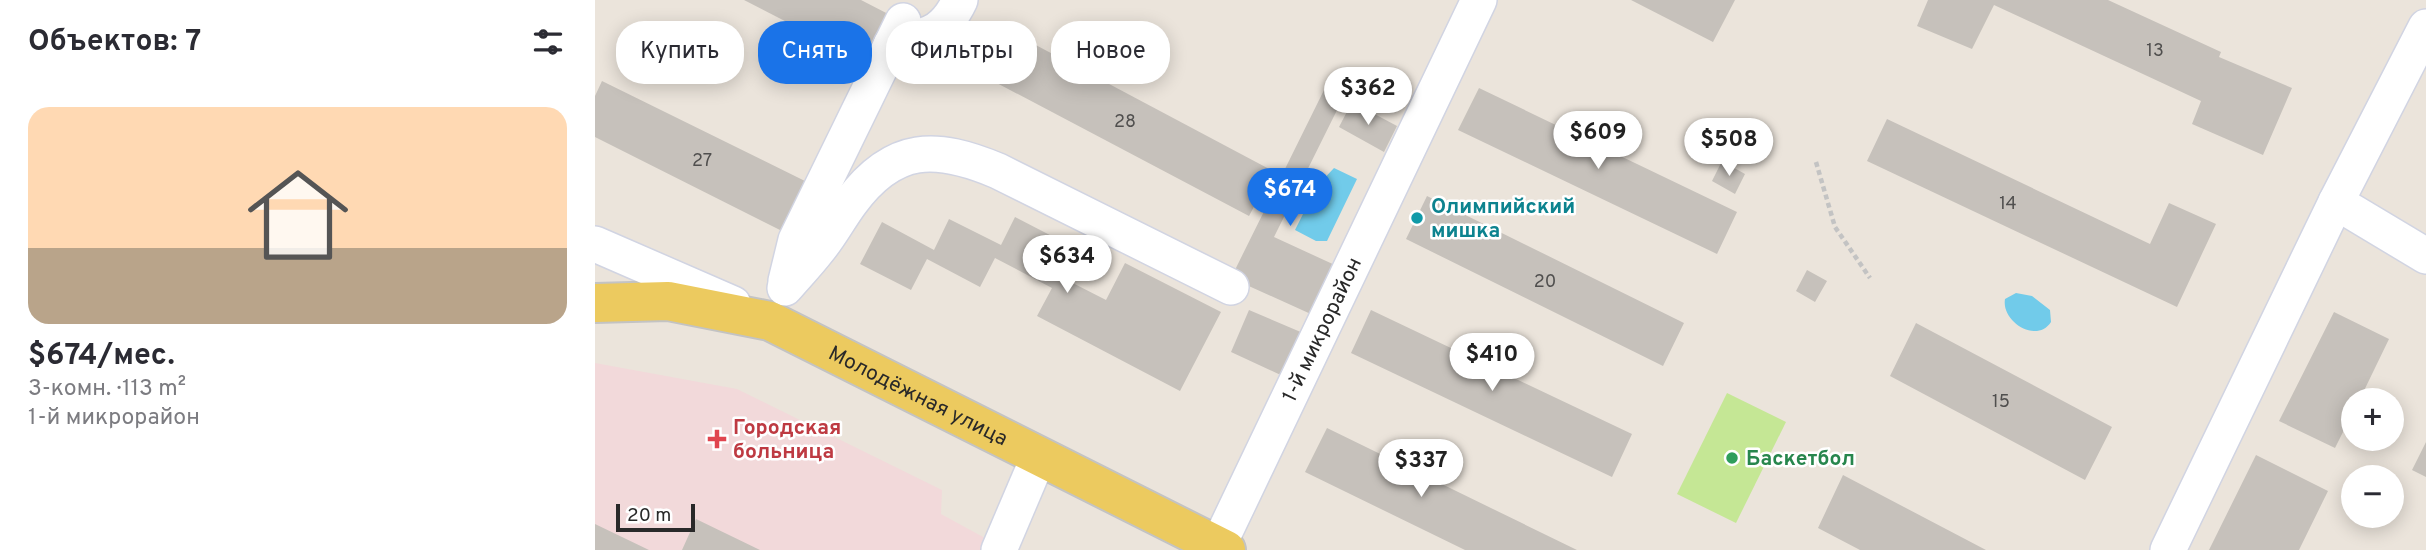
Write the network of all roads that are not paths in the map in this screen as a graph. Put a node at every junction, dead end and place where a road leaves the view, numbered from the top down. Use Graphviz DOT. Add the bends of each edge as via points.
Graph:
graph roads {
  1 [pos="960,0"];
  2 [pos="1479,0"];
  3 [pos="2426,27"];
  4 [pos="2336,202"];
  5 [pos="595,244"];
  6 [pos="2426,257"];
  7 [pos="1231,287"];
  8 [pos="595,303"];
  9 [pos="778,304"];
  10 [pos="1039,456"];
  11 [pos="1222,548"];
  12 [pos="999,550"];
  13 [pos="2168,550"];
  1 -- 9 [label="street" via="952,18 939,29 897,33 796,240"];
  2 -- 11 [label="street, 1-й микрорайон"];
  3 -- 4 [label="street"];
  4 -- 6 [label="street"];
  4 -- 13 [label="street"];
  5 -- 9 [label="street"];
  7 -- 9 [label="street" via="998,171 942,154 899,160 875,176 853,199"];
  8 -- 9 [label="main road, Молодёжная улица"];
  9 -- 10 [label="main road, Молодёжная улица"];
  10 -- 11 [label="main road, Молодёжная улица"];
  10 -- 12 [label="street"];
}
